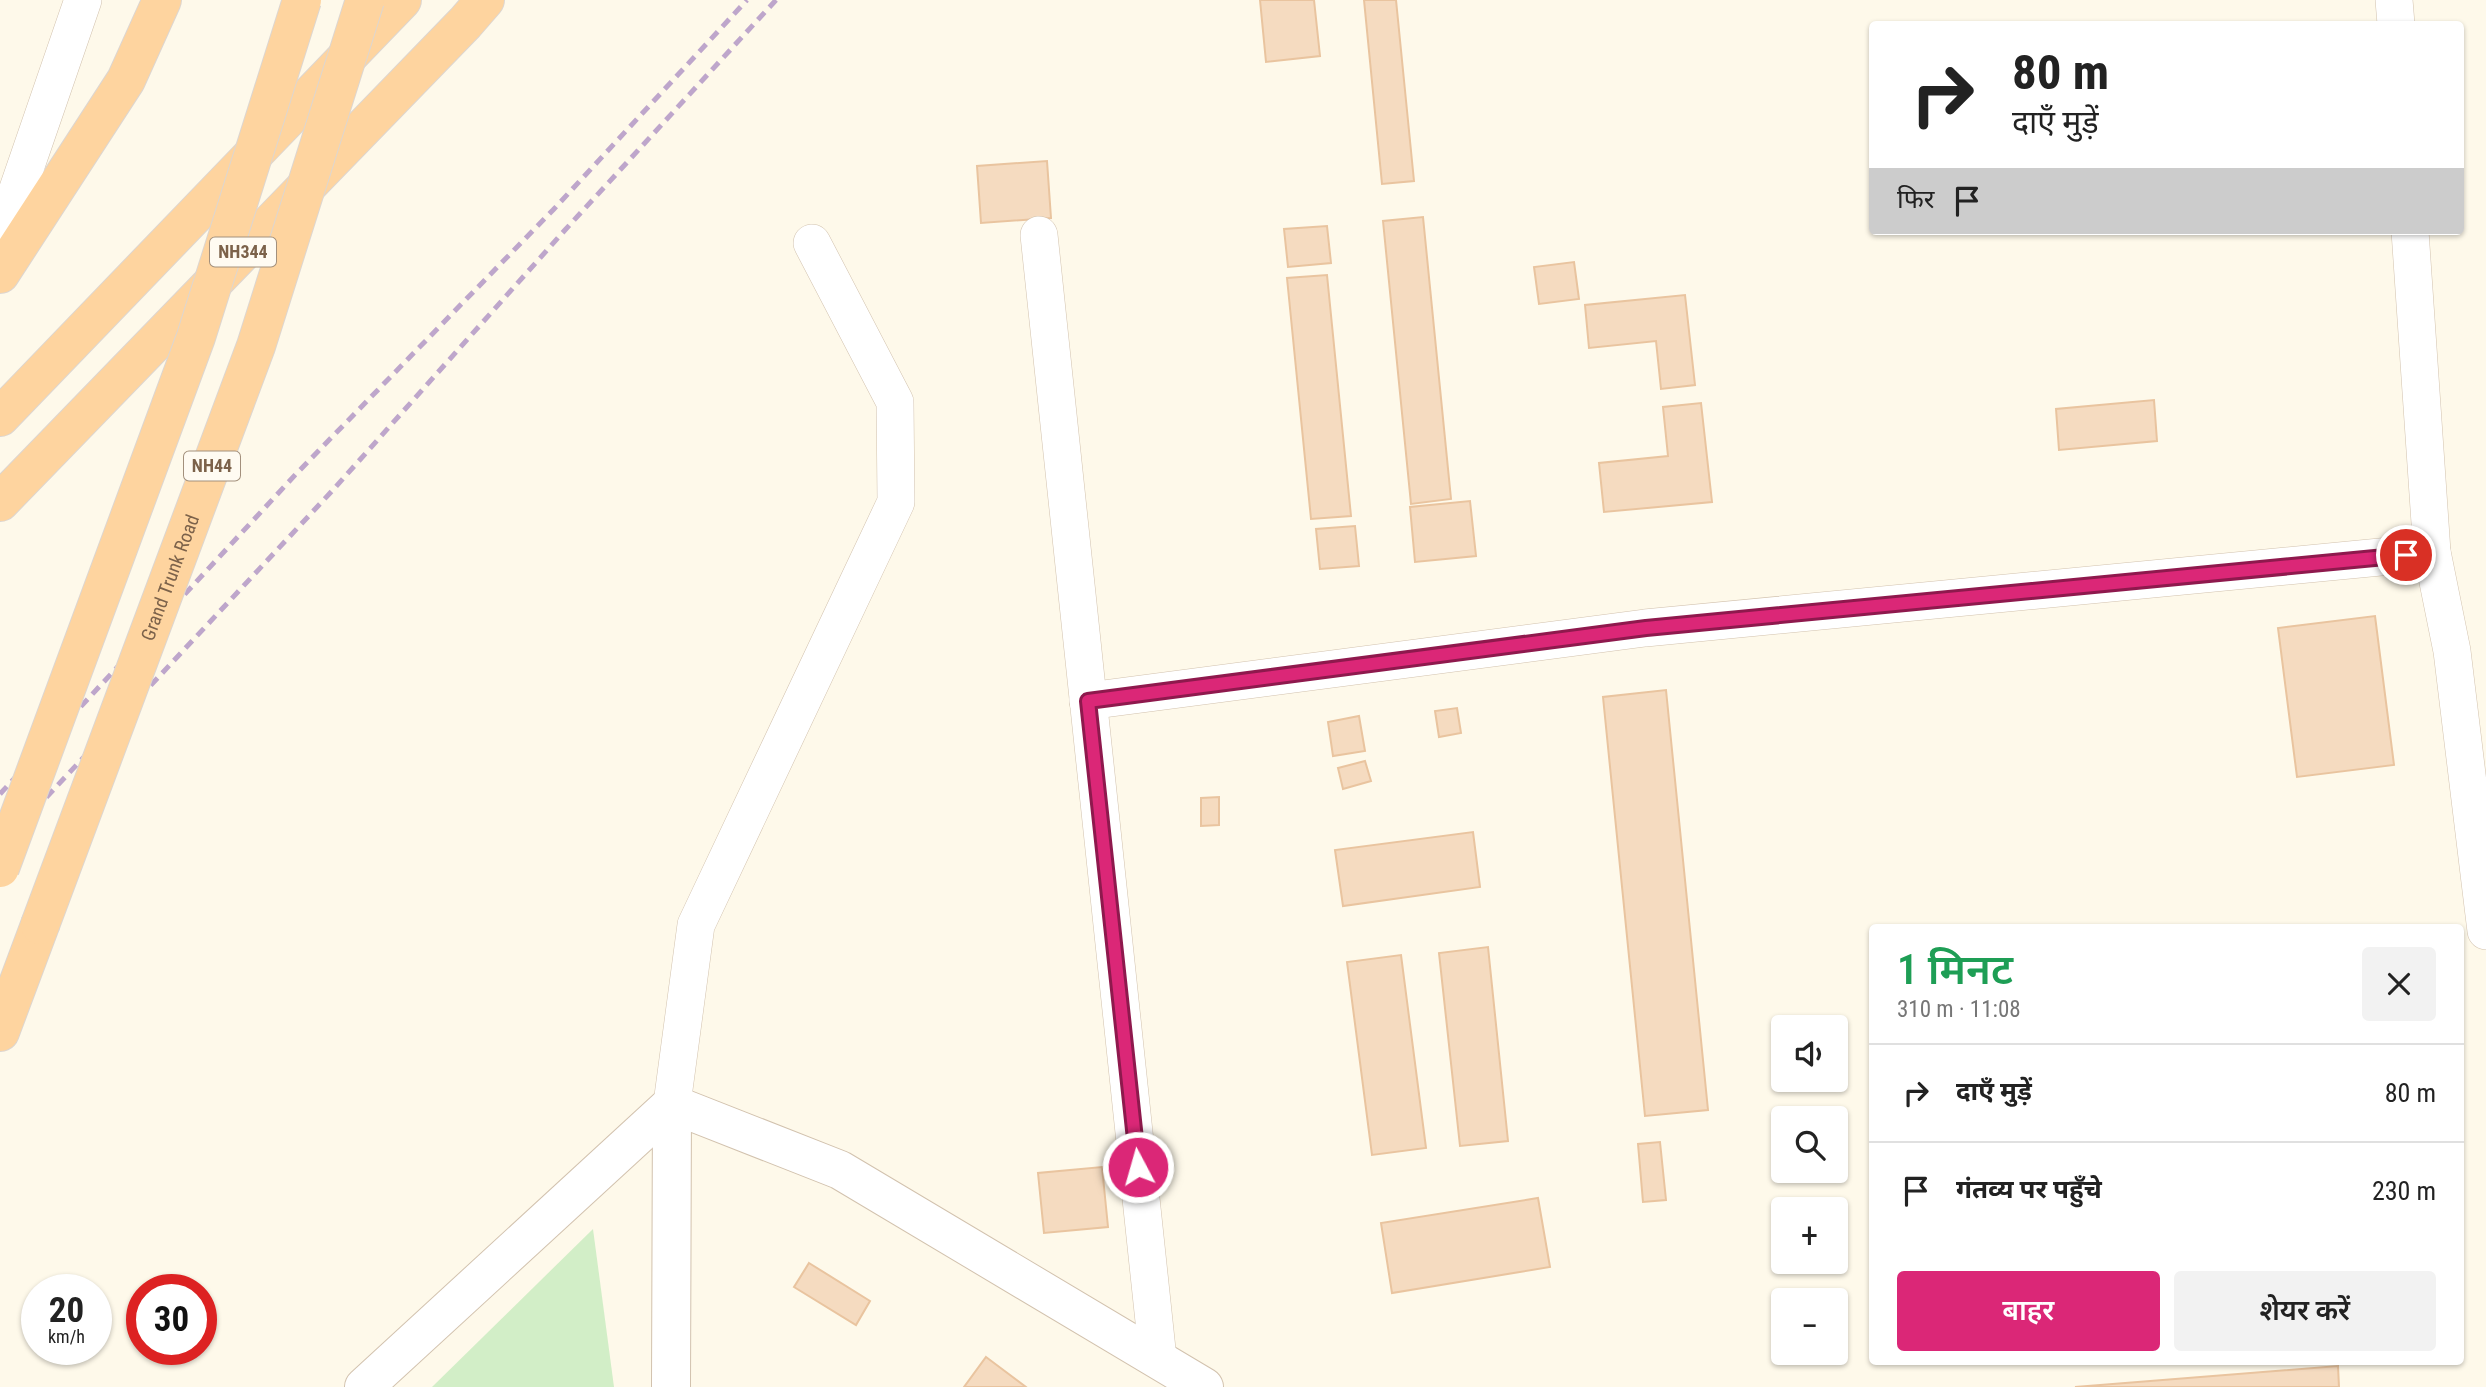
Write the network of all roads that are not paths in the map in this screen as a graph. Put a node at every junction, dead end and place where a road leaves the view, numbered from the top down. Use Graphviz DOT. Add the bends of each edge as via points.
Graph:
graph roads {
  1 [pos="83,0"];
  2 [pos="162,0"];
  3 [pos="303,0"];
  4 [pos="365,0"];
  5 [pos="402,0"];
  6 [pos="485,0"];
  7 [pos="2395,0"];
  8 [pos="2396,21"];
  9 [pos="1039,235"];
  10 [pos="2410,235"];
  11 [pos="0,241"];
  12 [pos="812,243"];
  13 [pos="0,274"];
  14 [pos="0,417"];
  15 [pos="0,502"];
  16 [pos="2432,552"];
  17 [pos="1088,701"];
  18 [pos="0,868"];
  19 [pos="2486,931"];
  20 [pos="0,1032"];
  21 [pos="672,1104"];
  22 [pos="1158,1359"];
  23 [pos="364,1387"];
  24 [pos="671,1387"];
  25 [pos="1204,1387"];
  1 -- 11 [label="street"];
  2 -- 13 [label="highway" via="125,80"];
  3 -- 18 [label="highway, NH44, bridge" via="196,337"];
  4 -- 20 [label="highway, Grand Trunk Road / NH44, bridge" via="256,346"];
  5 -- 14 [label="highway"];
  6 -- 15 [label="highway, NH344"];
  7 -- 8 [label="street"];
  9 -- 17 [label="street"];
  10 -- 16 [label="street"];
  12 -- 21 [label="street" via="895,402 896,502 696,925"];
  16 -- 17 [label="street" via="1646,628"];
  16 -- 19 [label="street" via="2452,651"];
  17 -- 22 [label="street"];
  21 -- 22 [label="street" via="840,1170"];
  21 -- 23 [label="street"];
  21 -- 24 [label="street"];
  22 -- 25 [label="street"];
}
